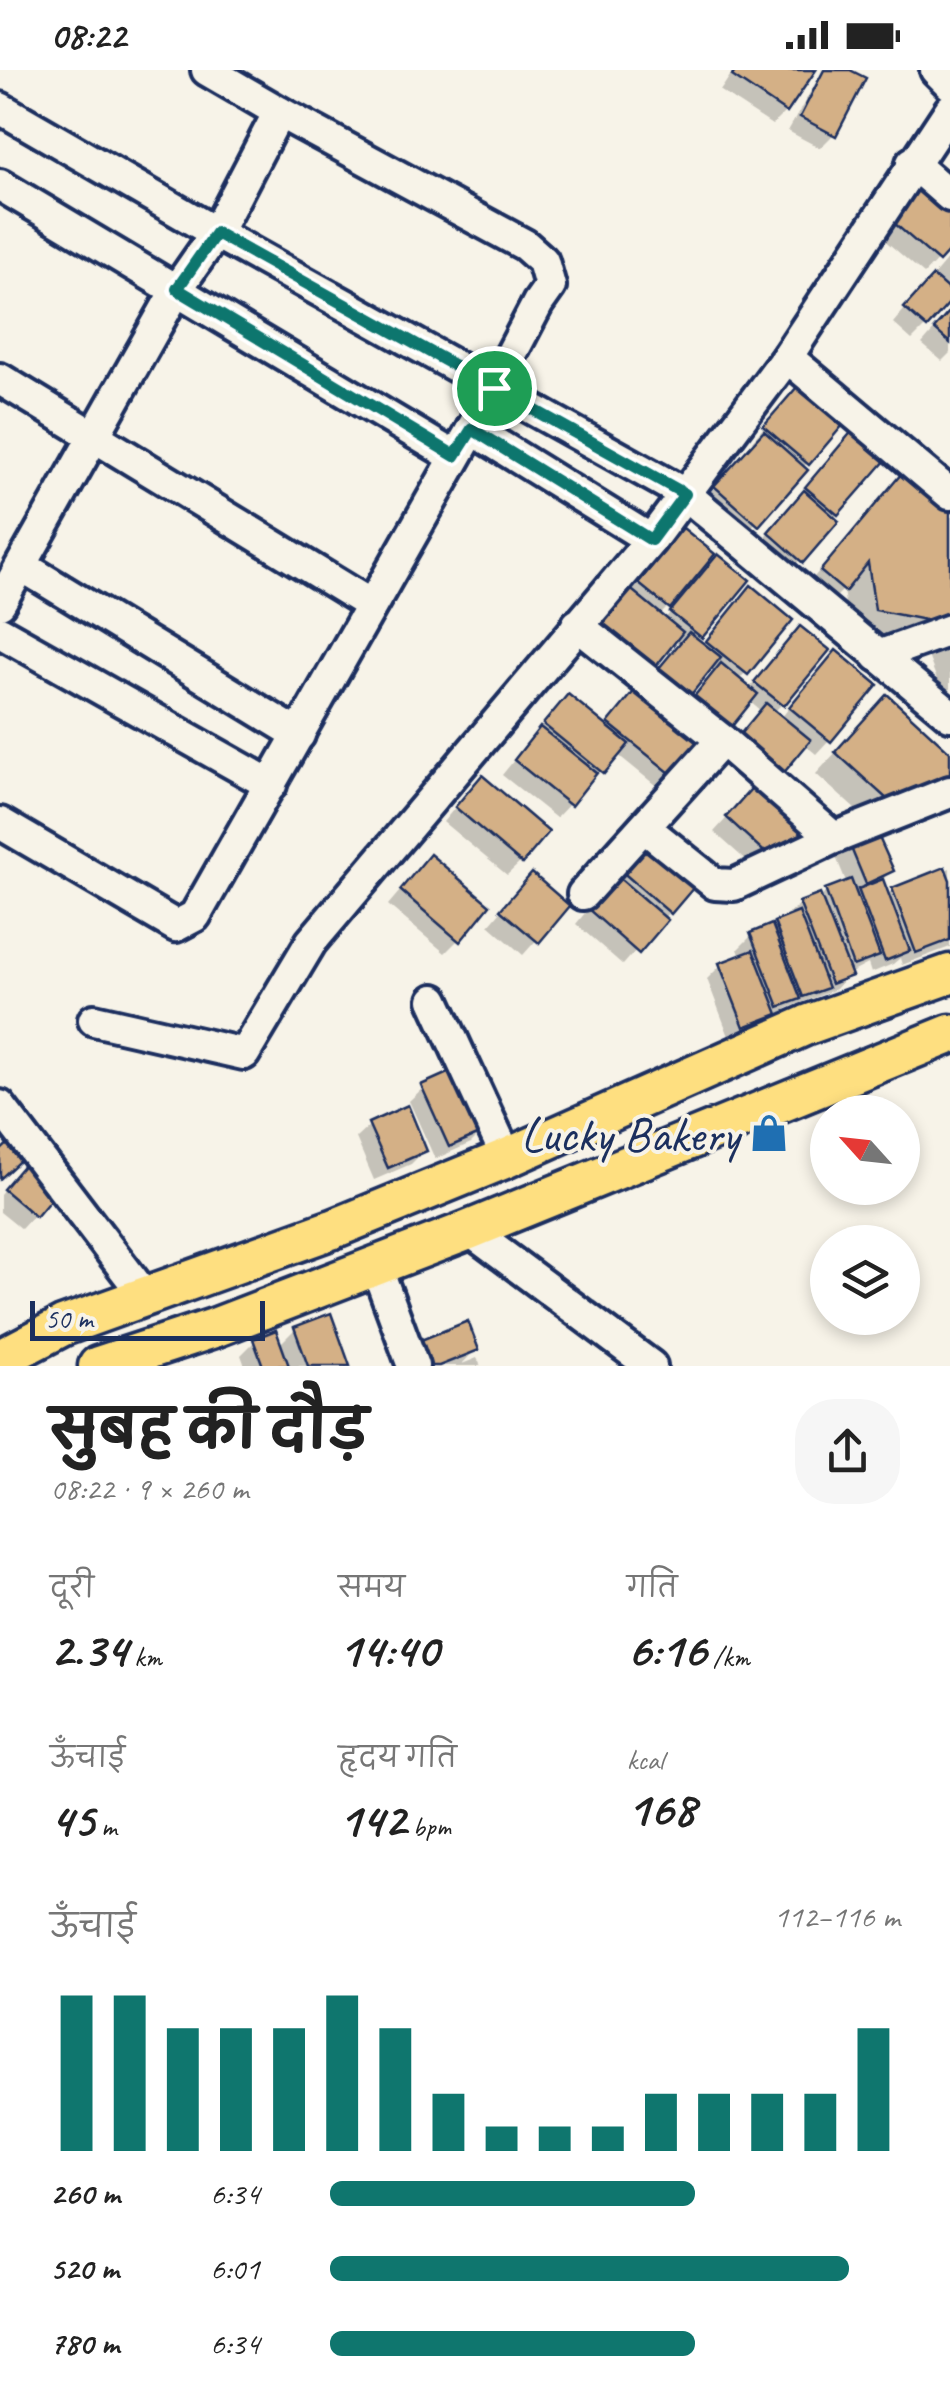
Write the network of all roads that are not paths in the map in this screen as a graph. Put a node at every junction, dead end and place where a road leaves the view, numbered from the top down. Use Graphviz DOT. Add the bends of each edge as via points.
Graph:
graph roads {
  1 [pos="207,70"];
  2 [pos="936,70"];
  3 [pos="950,84"];
  4 [pos="0,108"];
  5 [pos="950,110"];
  6 [pos="279,112"];
  7 [pos="912,163"];
  8 [pos="0,185"];
  9 [pos="950,196"];
  10 [pos="216,233"];
  11 [pos="177,289"];
  12 [pos="788,358"];
  13 [pos="0,379"];
  14 [pos="494,388"];
  15 [pos="472,429"];
  16 [pos="95,436"];
  17 [pos="455,456"];
  18 [pos="685,494"];
  19 [pos="950,494"];
  20 [pos="651,540"];
  21 [pos="22,566"];
  22 [pos="0,603"];
  23 [pos="372,605"];
  24 [pos="577,624"];
  25 [pos="950,630"];
  26 [pos="0,632"];
  27 [pos="878,656"];
  28 [pos="950,714"];
  29 [pos="298,735"];
  30 [pos="722,740"];
  31 [pos="271,785"];
  32 [pos="950,792"];
  33 [pos="0,823"];
  34 [pos="644,826"];
  35 [pos="834,838"];
  36 [pos="583,894"];
  37 [pos="950,974"];
  38 [pos="434,1000"];
  39 [pos="94,1020"];
  40 [pos="950,1034"];
  41 [pos="0,1106"];
  42 [pos="507,1158"];
  43 [pos="444,1183"];
  44 [pos="469,1230"];
  45 [pos="375,1264"];
  46 [pos="145,1296"];
  47 [pos="0,1359"];
  48 [pos="98,1366"];
  49 [pos="412,1366"];
  50 [pos="651,1366"];
  1 -- 6 [label="street"];
  2 -- 3 [label="street"];
  4 -- 10 [label="street"];
  5 -- 7 [label="street"];
  6 -- 10 [label="street"];
  6 -- 14 [label="street" via="526,245 544,261 550,286"];
  7 -- 9 [label="street"];
  7 -- 12 [label="street"];
  8 -- 11 [label="street"];
  10 -- 11 [label="street"];
  10 -- 14 [label="street"];
  11 -- 16 [label="street"];
  11 -- 17 [label="street"];
  12 -- 18 [label="street"];
  12 -- 19 [label="street"];
  13 -- 16 [label="street"];
  14 -- 15 [label="street"];
  14 -- 18 [label="street"];
  15 -- 17 [label="street"];
  15 -- 20 [label="street"];
  16 -- 21 [label="street"];
  16 -- 23 [label="street"];
  17 -- 23 [label="street"];
  18 -- 20 [label="street"];
  18 -- 27 [label="street"];
  20 -- 24 [label="street"];
  21 -- 22 [label="street"];
  21 -- 29 [label="street"];
  23 -- 29 [label="street"];
  24 -- 30 [label="street"];
  24 -- 39 [label="street" via="310,942 244,1054"];
  25 -- 27 [label="street"];
  26 -- 31 [label="street"];
  27 -- 28 [label="street"];
  29 -- 31 [label="street"];
  30 -- 34 [label="street"];
  30 -- 35 [label="street"];
  31 -- 33 [label="street" via="195,916 176,926"];
  32 -- 35 [label="street"];
  34 -- 35 [label="street" via="715,884 734,885"];
  34 -- 36 [label="street"];
  37 -- 42 [label="main road" via="807,1025"];
  38 -- 42 [label="street"];
  40 -- 44 [label="main road"];
  41 -- 46 [label="street"];
  42 -- 43 [label="main road"];
  43 -- 44 [label="main road"];
  43 -- 46 [label="main road"];
  44 -- 45 [label="main road"];
  44 -- 50 [label="street"];
  45 -- 48 [label="main road"];
  45 -- 49 [label="street"];
  46 -- 47 [label="main road" via="40,1335"];
}
